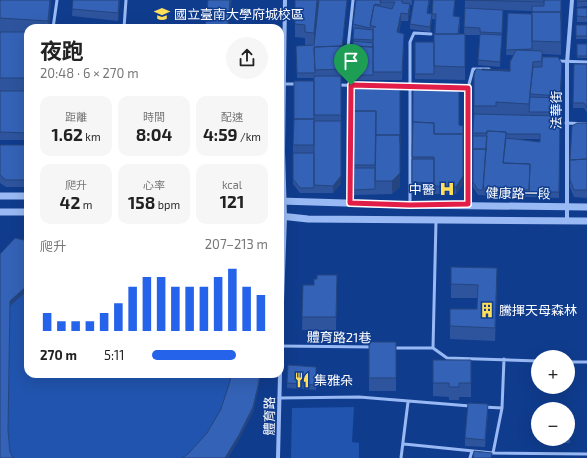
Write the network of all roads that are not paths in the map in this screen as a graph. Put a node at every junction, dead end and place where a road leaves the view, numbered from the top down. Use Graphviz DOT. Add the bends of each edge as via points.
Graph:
graph roads {
  1 [pos="57,0"];
  2 [pos="126,0"];
  3 [pos="285,0"];
  4 [pos="353,0"];
  5 [pos="572,0"];
  6 [pos="54,24"];
  7 [pos="124,24"];
  8 [pos="431,34"];
  9 [pos="552,60"];
  10 [pos="587,62"];
  11 [pos="567,63"];
  12 [pos="495,70"];
  13 [pos="284,84"];
  14 [pos="299,84"];
  15 [pos="336,85"];
  16 [pos="351,85"];
  17 [pos="409,85"];
  18 [pos="468,88"];
  19 [pos="566,123"];
  20 [pos="587,124"];
  21 [pos="0,196"];
  22 [pos="24,196"];
  23 [pos="284,201"];
  24 [pos="350,203"];
  25 [pos="468,204"];
  26 [pos="410,205"];
  27 [pos="567,207"];
  28 [pos="587,207"];
  29 [pos="0,212"];
  30 [pos="24,212"];
  31 [pos="284,217"];
  32 [pos="436,219"];
  33 [pos="568,221"];
  34 [pos="587,221"];
  35 [pos="284,346"];
  36 [pos="380,348"];
  37 [pos="387,348"];
  38 [pos="433,348"];
  39 [pos="504,360"];
  40 [pos="531,361"];
  41 [pos="575,362"];
  42 [pos="587,362"];
  43 [pos="280,378"];
  44 [pos="279,398"];
  45 [pos="408,402"];
  46 [pos="472,406"];
  47 [pos="480,407"];
  48 [pos="502,408"];
  49 [pos="404,444"];
  50 [pos="472,451"];
  51 [pos="493,453"];
  52 [pos="587,454"];
  53 [pos="278,458"];
  54 [pos="401,458"];
  55 [pos="470,458"];
  1 -- 6 [label="lane"];
  2 -- 7 [label="lane"];
  3 -- 13 [label="street"];
  4 -- 16 [label="lane" via="348,57"];
  5 -- 11 [label="street, 法華街"];
  8 -- 17 [label="lane" via="414,33 410,42"];
  9 -- 11 [label="lane"];
  10 -- 11 [label="lane"];
  11 -- 19 [label="street, 法華街"];
  12 -- 18 [label="lane" via="473,69"];
  13 -- 14 [label="lane"];
  15 -- 16 [label="lane"];
  16 -- 17 [label="lane"];
  16 -- 24 [label="lane"];
  17 -- 18 [label="lane"];
  17 -- 26 [label="lane"];
  18 -- 25 [label="lane"];
  19 -- 20 [label="lane"];
  19 -- 27 [label="street, 法華街"];
  21 -- 22 [label="street"];
  23 -- 24 [label="street, 健康路一段"];
  24 -- 26 [label="street, 健康路一段"];
  25 -- 26 [label="street, 健康路一段"];
  25 -- 27 [label="street, 健康路一段"];
  27 -- 28 [label="street, 健康路一段"];
  27 -- 33 [label="street, 法華街"];
  29 -- 30 [label="street"];
  31 -- 32 [label="street, 健康路一段"];
  32 -- 33 [label="street, 健康路一段"];
  32 -- 38 [label="lane"];
  33 -- 34 [label="street, 健康路一段"];
  35 -- 36 [label="lane, 體育路21巷"];
  37 -- 38 [label="lane, 體育路21巷"];
  38 -- 39 [label="lane" via="447,358"];
  39 -- 40 [label="lane"];
  39 -- 48 [label="lane"];
  41 -- 42 [label="lane"];
  43 -- 44 [label="street, 體育路"];
  44 -- 45 [label="lane" via="358,397"];
  44 -- 53 [label="street, 體育路"];
  45 -- 46 [label="lane"];
  45 -- 49 [label="lane"];
  47 -- 48 [label="lane"];
  48 -- 51 [label="lane"];
  49 -- 50 [label="lane"];
  49 -- 54 [label="lane"];
  50 -- 51 [label="lane"];
  50 -- 55 [label="lane"];
  51 -- 52 [label="lane"];
}
